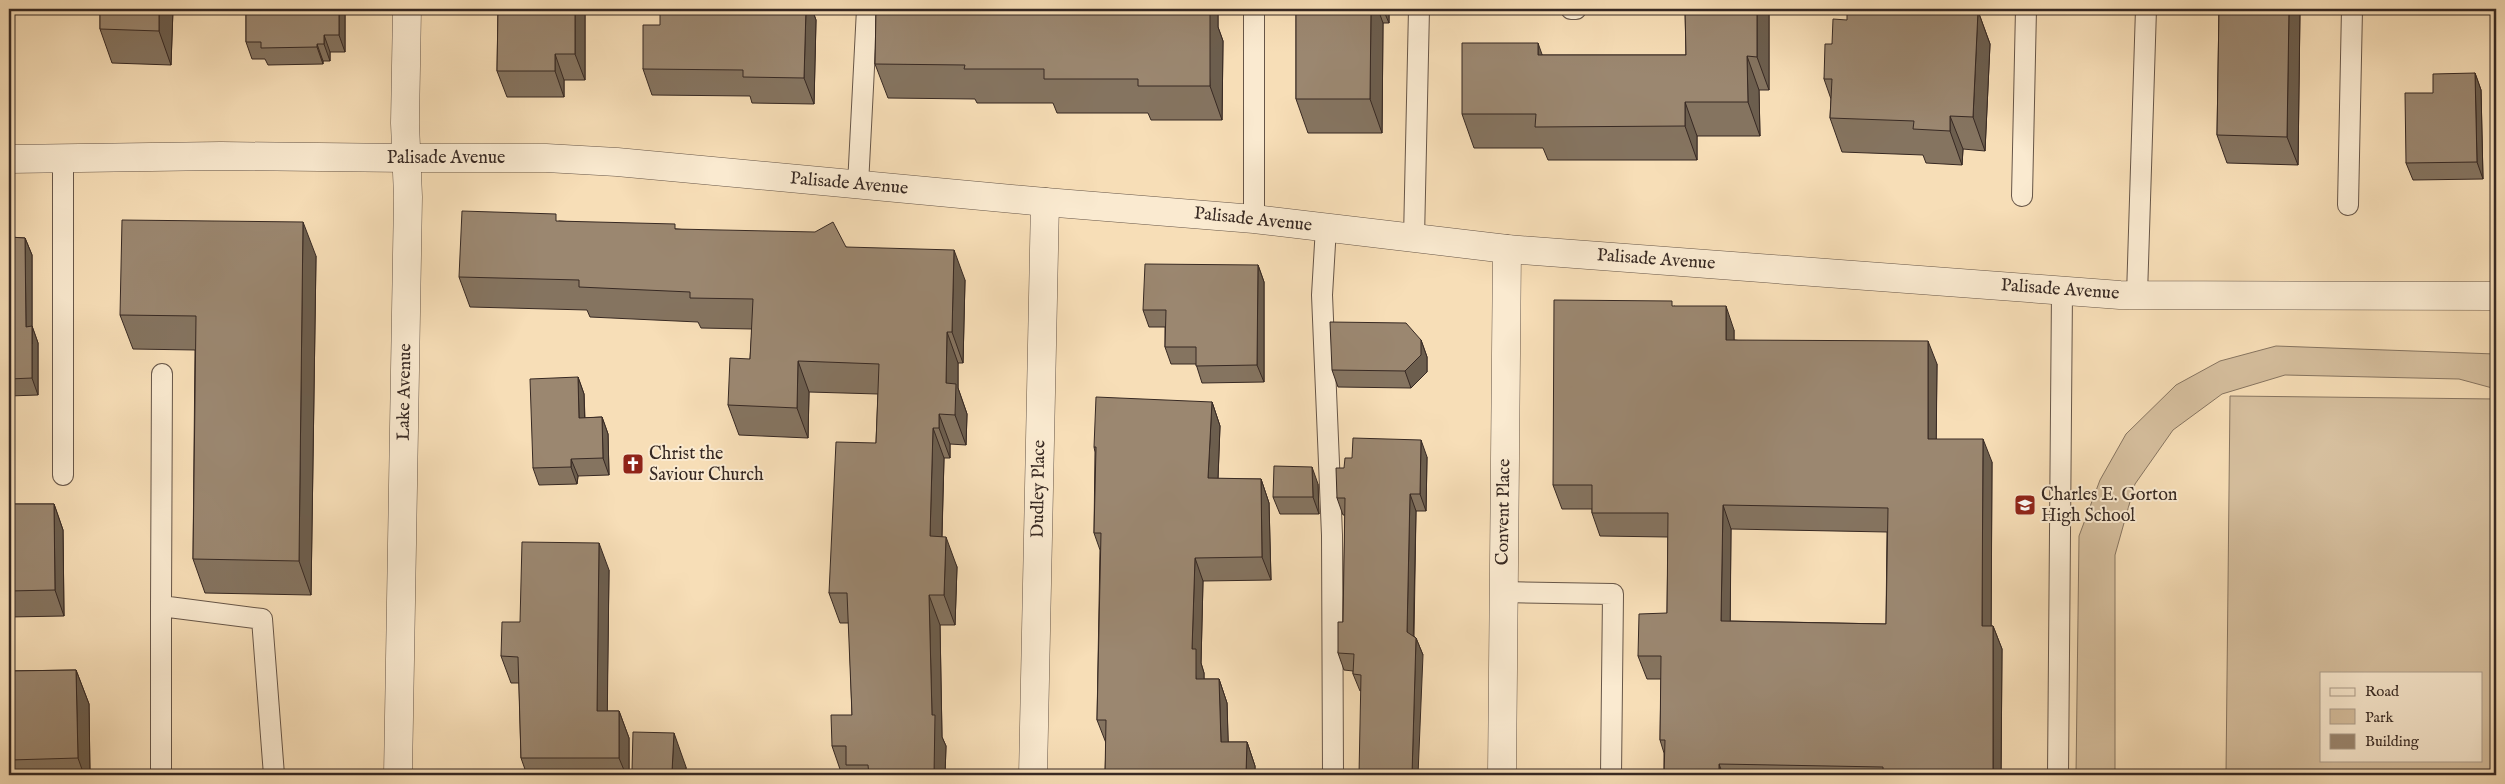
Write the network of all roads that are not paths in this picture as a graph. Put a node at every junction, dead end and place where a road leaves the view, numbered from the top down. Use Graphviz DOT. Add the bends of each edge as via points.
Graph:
graph roads {
  1 [pos="407,9"];
  2 [pos="867,9"];
  3 [pos="1254,9"];
  4 [pos="1419,9"];
  5 [pos="1571,9"];
  6 [pos="1576,9"];
  7 [pos="2026,9"];
  8 [pos="2146,9"];
  9 [pos="2352,9"];
  10 [pos="406,158"];
  11 [pos="9,159"];
  12 [pos="63,159"];
  13 [pos="858,185"];
  14 [pos="2022,196"];
  15 [pos="1045,202"];
  16 [pos="2348,205"];
  17 [pos="1254,219"];
  18 [pos="1326,227"];
  19 [pos="1414,238"];
  20 [pos="1507,248"];
  21 [pos="2062,290"];
  22 [pos="2136,295"];
  23 [pos="2496,296"];
  24 [pos="162,374"];
  25 [pos="64,475"];
  26 [pos="1503,592"];
  27 [pos="161,606"];
  28 [pos="161,775"];
  29 [pos="274,775"];
  30 [pos="398,775"];
  31 [pos="1032,775"];
  32 [pos="1333,775"];
  33 [pos="1502,775"];
  34 [pos="1611,775"];
  35 [pos="2058,775"];
  1 -- 10 [label="street, Lake Avenue"];
  2 -- 13 [label="lane"];
  3 -- 17 [label="lane"];
  4 -- 19 [label="lane"];
  5 -- 6 [label="lane"];
  7 -- 14 [label="lane"];
  8 -- 22 [label="lane"];
  9 -- 16 [label="lane"];
  10 -- 12 [label="street, Palisade Avenue" via="221,156"];
  10 -- 13 [label="street, Palisade Avenue" via="546,158 617,162"];
  10 -- 30 [label="street, Lake Avenue" via="408,207"];
  11 -- 12 [label="street, Palisade Avenue"];
  12 -- 25 [label="lane"];
  13 -- 15 [label="street, Palisade Avenue"];
  15 -- 17 [label="street, Palisade Avenue"];
  15 -- 31 [label="street, Dudley Place"];
  17 -- 18 [label="street, Palisade Avenue"];
  18 -- 19 [label="street, Palisade Avenue"];
  18 -- 32 [label="lane" via="1322,294 1332,535"];
  19 -- 20 [label="street, Palisade Avenue"];
  20 -- 21 [label="street, Palisade Avenue"];
  20 -- 26 [label="street, Convent Place"];
  21 -- 22 [label="street, Palisade Avenue"];
  21 -- 35 [label="lane"];
  22 -- 23 [label="street, Palisade Avenue"];
  24 -- 27 [label="lane"];
  26 -- 33 [label="street, Convent Place"];
  26 -- 34 [label="lane" via="1613,594"];
  27 -- 28 [label="lane"];
  27 -- 29 [label="lane" via="262,619"];
}
